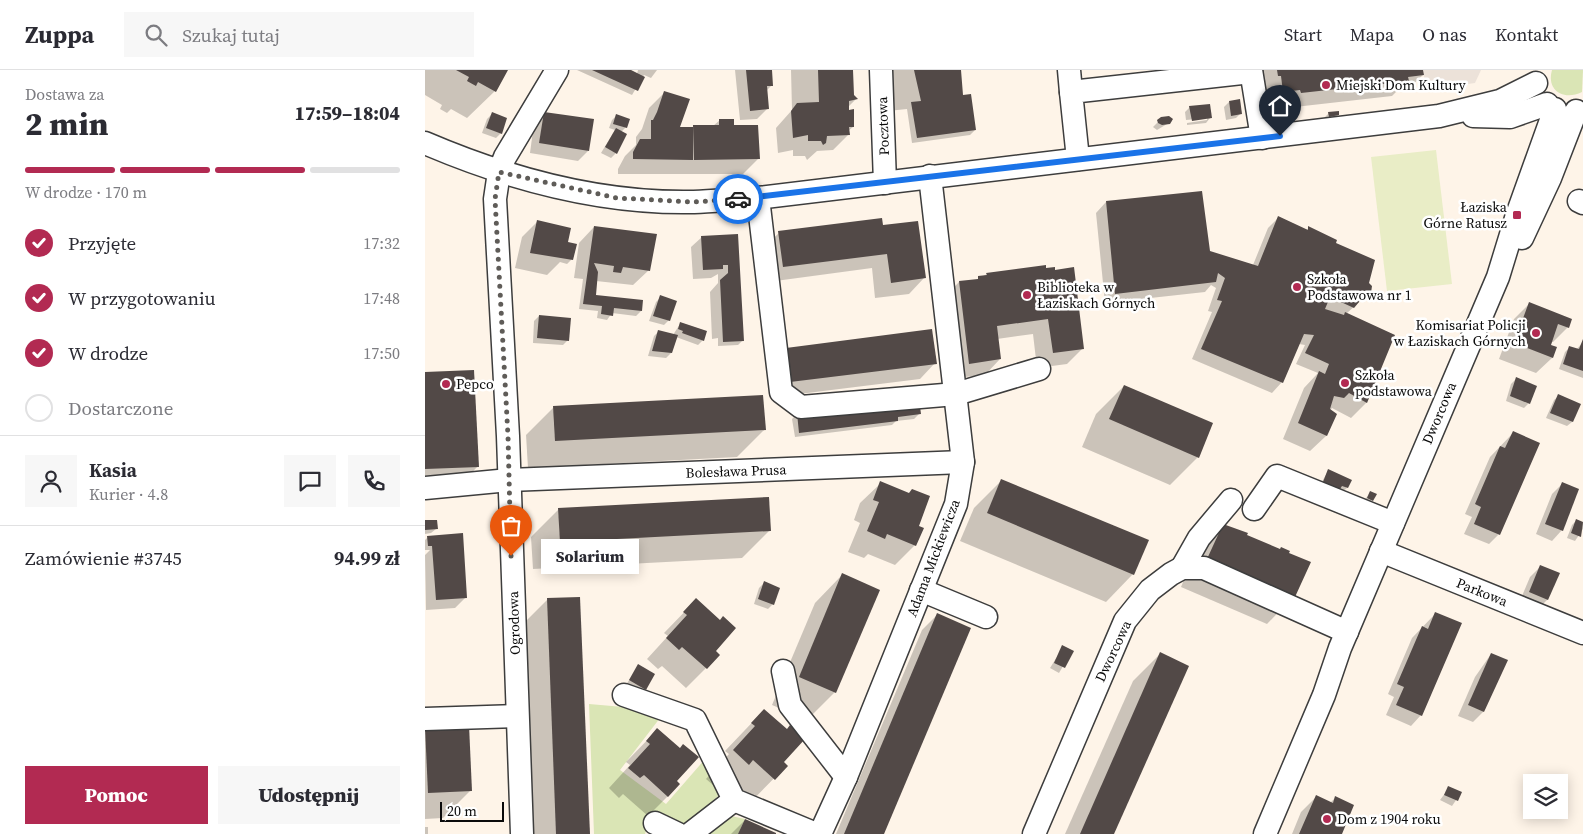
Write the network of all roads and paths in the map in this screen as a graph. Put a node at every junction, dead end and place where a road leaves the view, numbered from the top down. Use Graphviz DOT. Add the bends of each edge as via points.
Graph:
graph roads {
  1 [pos="557,70"];
  2 [pos="881,70"];
  3 [pos="1069,70"];
  4 [pos="1251,71"];
  5 [pos="1537,77"];
  6 [pos="1071,92"];
  7 [pos="1565,108"];
  8 [pos="1439,116"];
  9 [pos="1509,117"];
  10 [pos="1262,138"];
  11 [pos="425,143"];
  12 [pos="1539,151"];
  13 [pos="1078,160"];
  14 [pos="499,172"];
  15 [pos="930,176"];
  16 [pos="885,183"];
  17 [pos="758,198"];
  18 [pos="1498,277"];
  19 [pos="1039,369"];
  20 [pos="955,394"];
  21 [pos="963,462"];
  22 [pos="509,480"];
  23 [pos="425,488"];
  24 [pos="1231,500"];
  25 [pos="1254,509"];
  26 [pos="1393,523"];
  27 [pos="1381,551"];
  28 [pos="1182,568"];
  29 [pos="921,590"];
  30 [pos="986,617"];
  31 [pos="1347,632"];
  32 [pos="1583,634"];
  33 [pos="783,671"];
  34 [pos="624,695"];
  35 [pos="517,716"];
  36 [pos="425,719"];
  37 [pos="846,777"];
  38 [pos="734,800"];
  39 [pos="655,822"];
  40 [pos="522,834"];
  41 [pos="678,834"];
  42 [pos="690,834"];
  43 [pos="818,834"];
  44 [pos="1034,834"];
  45 [pos="1265,834"];
  1 -- 14 [label="street, Ogrodowa"];
  2 -- 16 [label="street, Pocztowa"];
  3 -- 6 [label="street"];
  4 -- 6 [label="street"];
  4 -- 10 [label="street"];
  5 -- 7 [label="street" via="1539,95"];
  5 -- 8 [label="street" via="1500,101"];
  6 -- 13 [label="street"];
  7 -- 9 [label="street"];
  7 -- 12 [label="street, Dworcowa"];
  7 -- 18 [label="street, Dworcowa" via="1548,183 1521,242"];
  8 -- 9 [label="street"];
  8 -- 10 [label="street"];
  9 -- 12 [label="street" via="1523,125"];
  10 -- 13 [label="street"];
  11 -- 14 [label="street"];
  12 -- 18 [label="street, Dworcowa"];
  13 -- 15 [label="street"];
  14 -- 17 [label="street" via="617,198 693,202"];
  14 -- 22 [label="street, Ogrodowa" via="495,199"];
  15 -- 16 [label="street"];
  15 -- 20 [label="street, Adama Mickiewicza"];
  16 -- 17 [label="street"];
  17 -- 20 [label="street" via="781,392 801,407"];
  18 -- 26 [label="street, Dworcowa"];
  19 -- 20 [label="street"];
  20 -- 21 [label="street, Adama Mickiewicza"];
  21 -- 22 [label="street, Bolesława Prusa"];
  21 -- 29 [label="street, Adama Mickiewicza" via="956,504"];
  22 -- 23 [label="street, Bolesława Prusa"];
  22 -- 35 [label="street, Ogrodowa"];
  24 -- 28 [label="street" via="1199,538"];
  25 -- 26 [label="street" via="1277,476"];
  26 -- 27 [label="street, Dworcowa"];
  27 -- 31 [label="street, Dworcowa"];
  27 -- 32 [label="street, Parkowa"];
  28 -- 31 [label="street" via="1204,568"];
  28 -- 44 [label="street, Dworcowa" via="1150,590 1125,621"];
  29 -- 30 [label="street"];
  29 -- 37 [label="street, Adama Mickiewicza"];
  31 -- 45 [label="street, Dworcowa"];
  33 -- 37 [label="street" via="790,705"];
  34 -- 38 [label="street" via="695,720"];
  35 -- 36 [label="street"];
  35 -- 40 [label="street, Ogrodowa"];
  37 -- 43 [label="street, Adama Mickiewicza"];
  38 -- 42 [label="street"];
  38 -- 43 [label="street"];
  39 -- 41 [label="street"];
}
